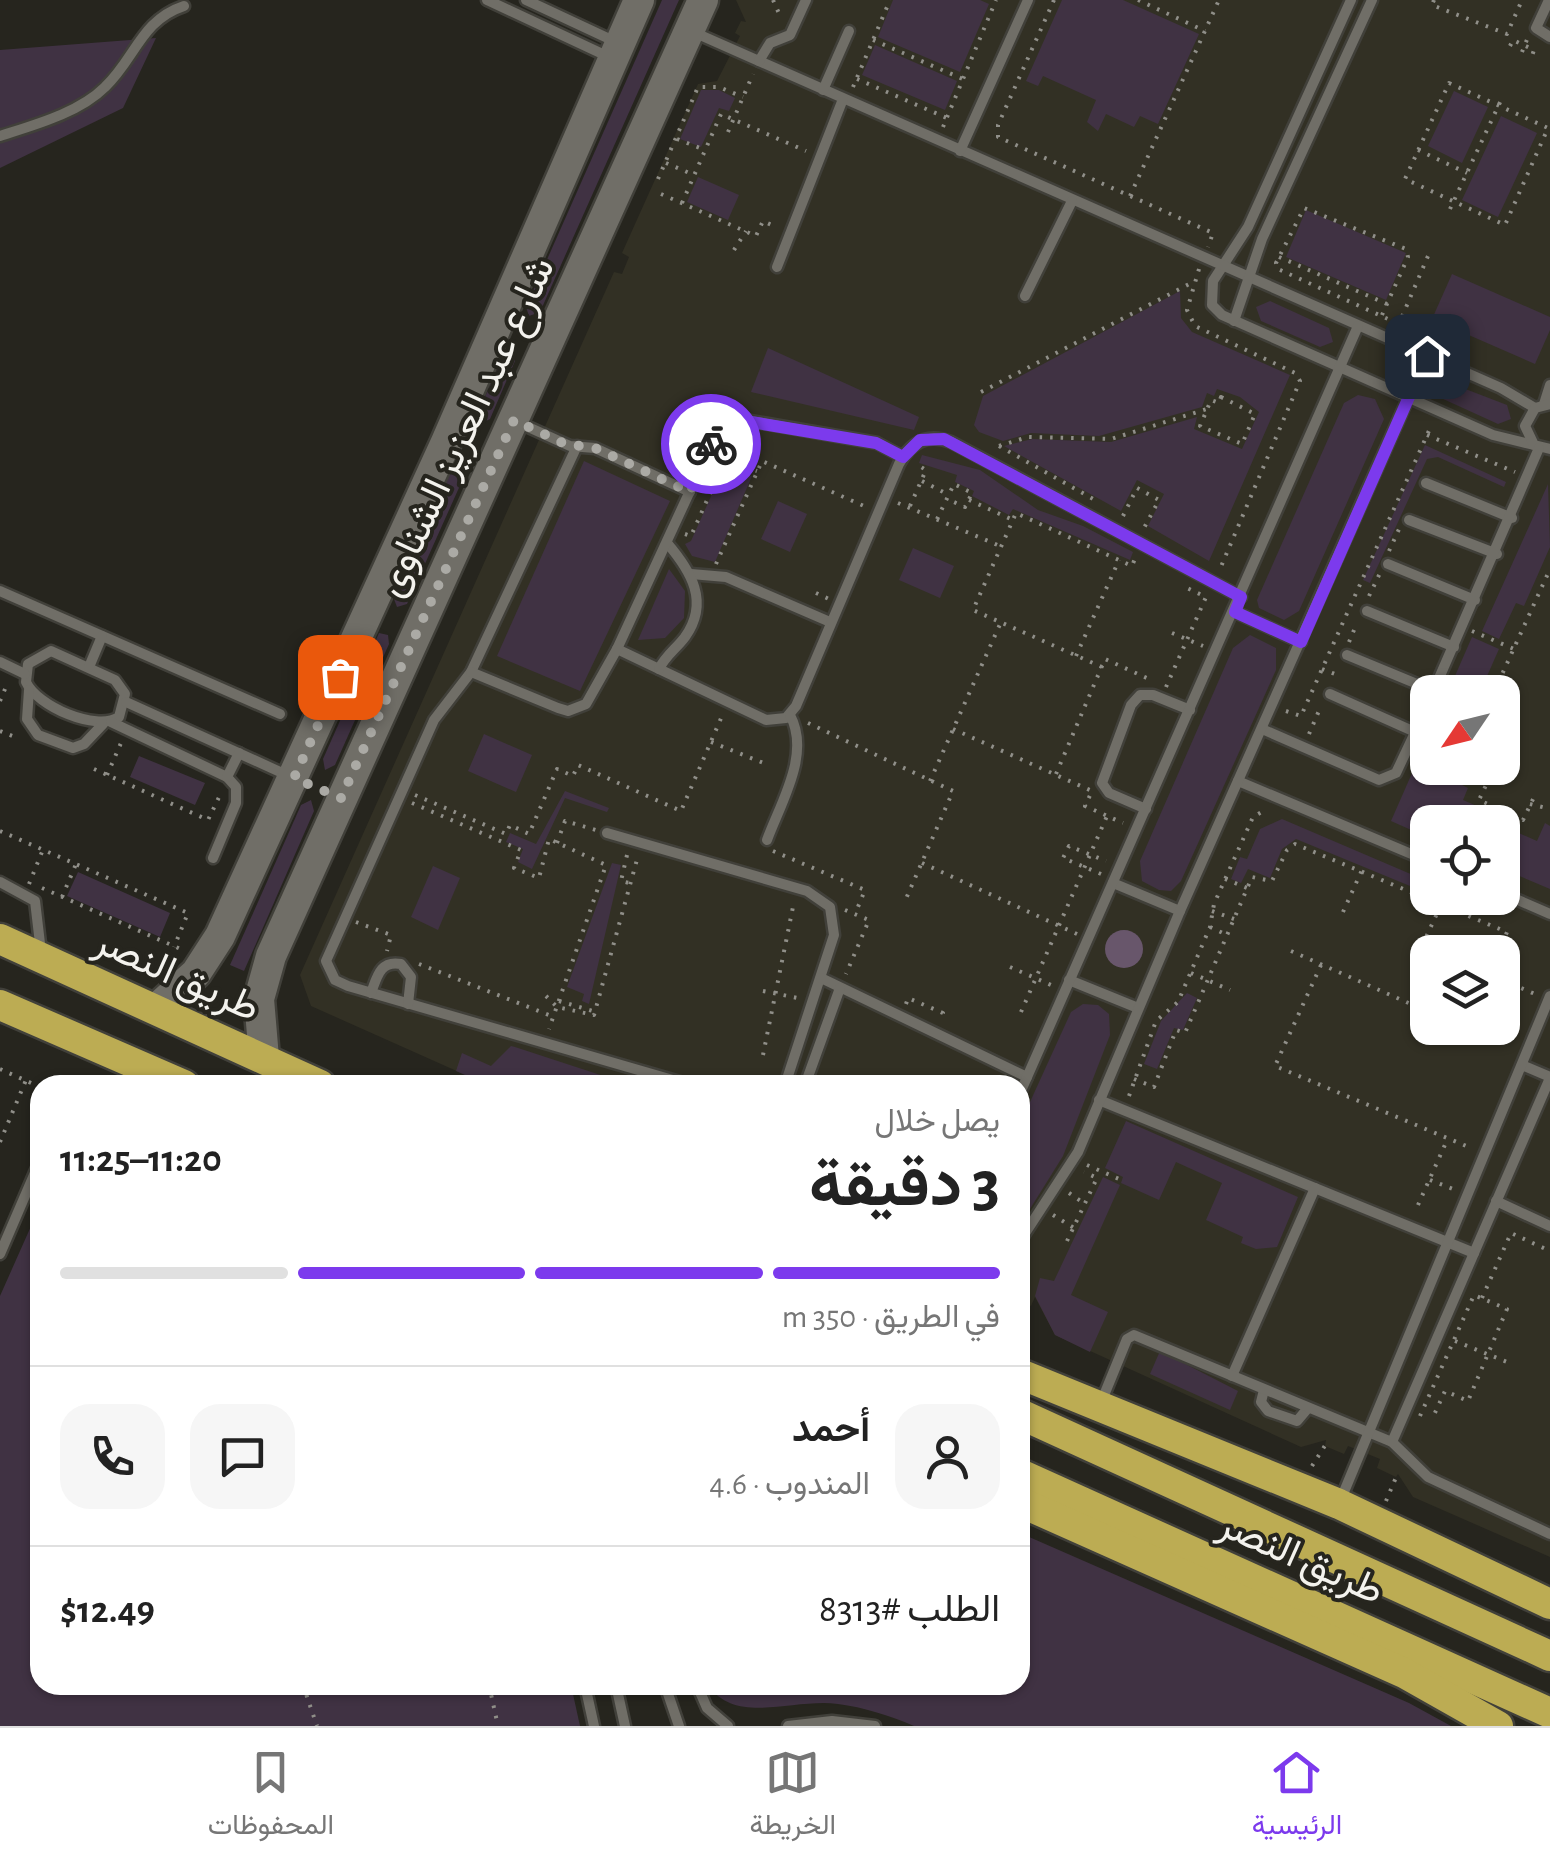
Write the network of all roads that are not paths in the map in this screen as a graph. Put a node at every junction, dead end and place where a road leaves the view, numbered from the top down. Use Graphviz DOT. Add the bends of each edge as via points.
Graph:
graph roads {
  1 [pos="488,0"];
  2 [pos="526,0"];
  3 [pos="639,0"];
  4 [pos="702,0"];
  5 [pos="806,0"];
  6 [pos="1028,0"];
  7 [pos="1351,0"];
  8 [pos="1372,0"];
  9 [pos="1549,0"];
  10 [pos="184,6"];
  11 [pos="1338,28"];
  12 [pos="689,30"];
  13 [pos="849,31"];
  14 [pos="1355,35"];
  15 [pos="1550,37"];
  16 [pos="616,51"];
  17 [pos="759,61"];
  18 [pos="823,90"];
  19 [pos="845,100"];
  20 [pos="0,136"];
  21 [pos="960,151"];
  22 [pos="1072,201"];
  23 [pos="777,267"];
  24 [pos="1222,267"];
  25 [pos="1252,278"];
  26 [pos="1025,296"];
  27 [pos="1234,321"];
  28 [pos="498,324"];
  29 [pos="1358,326"];
  30 [pos="548,345"];
  31 [pos="1427,356"];
  32 [pos="1340,368"];
  33 [pos="1550,385"];
  34 [pos="1408,398"];
  35 [pos="1543,405"];
  36 [pos="514,420"];
  37 [pos="446,442"];
  38 [pos="577,446"];
  39 [pos="1541,447"];
  40 [pos="903,457"];
  41 [pos="494,463"];
  42 [pos="1426,483"];
  43 [pos="690,492"];
  44 [pos="1512,518"];
  45 [pos="1409,520"];
  46 [pos="667,543"];
  47 [pos="1497,554"];
  48 [pos="1388,564"];
  49 [pos="691,574"];
  50 [pos="0,591"];
  51 [pos="1241,597"];
  52 [pos="1476,600"];
  53 [pos="371,609"];
  54 [pos="1367,611"];
  55 [pos="1235,612"];
  56 [pos="830,622"];
  57 [pos="417,629"];
  58 [pos="102,636"];
  59 [pos="1301,642"];
  60 [pos="1454,647"];
  61 [pos="617,648"];
  62 [pos="1346,655"];
  63 [pos="0,662"];
  64 [pos="88,667"];
  65 [pos="659,668"];
  66 [pos="20,671"];
  67 [pos="471,672"];
  68 [pos="1442,675"];
  69 [pos="1410,682"];
  70 [pos="29,690"];
  71 [pos="1330,694"];
  72 [pos="126,702"];
  73 [pos="1192,704"];
  74 [pos="280,714"];
  75 [pos="790,715"];
  76 [pos="107,723"];
  77 [pos="1262,729"];
  78 [pos="1410,730"];
  79 [pos="1410,743"];
  80 [pos="239,753"];
  81 [pos="228,777"];
  82 [pos="294,778"];
  83 [pos="1238,781"];
  84 [pos="341,798"];
  85 [pos="1146,809"];
  86 [pos="607,834"];
  87 [pos="766,840"];
  88 [pos="1410,853"];
  89 [pos="213,858"];
  90 [pos="1113,881"];
  91 [pos="0,882"];
  92 [pos="1520,901"];
  93 [pos="1180,911"];
  94 [pos="1550,914"];
  95 [pos="0,939"];
  96 [pos="42,958"];
  97 [pos="820,978"];
  98 [pos="1067,985"];
  99 [pos="840,988"];
  100 [pos="371,993"];
  101 [pos="1549,998"];
  102 [pos="408,1004"];
  103 [pos="0,1005"];
  104 [pos="1138,1008"];
  105 [pos="156,1009"];
  106 [pos="264,1058"];
  107 [pos="1522,1064"];
  108 [pos="161,1075"];
  109 [pos="299,1075"];
  110 [pos="655,1075"];
  111 [pos="788,1075"];
  112 [pos="809,1075"];
  113 [pos="1023,1075"];
  114 [pos="1028,1075"];
  115 [pos="1550,1078"];
  116 [pos="1099,1100"];
  117 [pos="30,1184"];
  118 [pos="1315,1188"];
  119 [pos="1496,1202"];
  120 [pos="1030,1226"];
  121 [pos="1550,1226"];
  122 [pos="1446,1242"];
  123 [pos="1474,1253"];
  124 [pos="0,1254"];
  125 [pos="1232,1376"];
  126 [pos="1030,1378"];
  127 [pos="1264,1390"];
  128 [pos="1384,1400"];
  129 [pos="1099,1406"];
  130 [pos="1308,1408"];
  131 [pos="1406,1410"];
  132 [pos="1030,1419"];
  133 [pos="1370,1433"];
  134 [pos="1392,1442"];
  135 [pos="1030,1479"];
  136 [pos="1339,1504"];
  137 [pos="1030,1506"];
  138 [pos="1550,1534"];
  139 [pos="1550,1604"];
  140 [pos="1550,1656"];
  141 [pos="587,1695"];
  142 [pos="618,1695"];
  143 [pos="669,1695"];
  144 [pos="701,1695"];
  145 [pos="1508,1695"];
  146 [pos="1550,1713"];
  147 [pos="1550,1724"];
  148 [pos="594,1726"];
  149 [pos="625,1726"];
  150 [pos="680,1726"];
  151 [pos="728,1726"];
  152 [pos="788,1726"];
  153 [pos="874,1726"];
  154 [pos="1498,1726"];
  1 -- 16 [label="lane"];
  2 -- 16 [label="lane"];
  3 -- 16 [label="street, شارع عبد العزيز الشناوى"];
  4 -- 12 [label="street, شارع عبد العزيز الشناوى"];
  5 -- 17 [label="lane" via="788,38 770,42"];
  6 -- 21 [label="lane"];
  7 -- 11 [label="lane"];
  8 -- 14 [label="lane"];
  9 -- 15 [label="lane" via="1536,28"];
  10 -- 20 [label="lane" via="152,22 94,97"];
  11 -- 14 [label="lane"];
  11 -- 24 [label="lane" via="1248,228"];
  12 -- 17 [label="lane"];
  12 -- 30 [label="street, شارع عبد العزيز الشناوى"];
  13 -- 18 [label="lane"];
  14 -- 25 [label="lane" via="1262,240"];
  16 -- 28 [label="street, شارع عبد العزيز الشناوى"];
  17 -- 18 [label="lane"];
  18 -- 19 [label="lane"];
  19 -- 21 [label="lane"];
  19 -- 23 [label="lane"];
  21 -- 22 [label="lane"];
  22 -- 24 [label="lane"];
  22 -- 26 [label="lane"];
  24 -- 25 [label="lane"];
  24 -- 27 [label="lane" via="1209,298"];
  25 -- 27 [label="lane"];
  25 -- 29 [label="lane"];
  27 -- 32 [label="lane"];
  28 -- 30 [label="street"];
  28 -- 37 [label="street, شارع عبد العزيز الشناوى"];
  29 -- 31 [label="lane"];
  29 -- 32 [label="lane"];
  30 -- 36 [label="street, شارع عبد العزيز الشناوى"];
  31 -- 34 [label="lane"];
  31 -- 35 [label="lane"];
  32 -- 34 [label="lane"];
  32 -- 51 [label="lane"];
  33 -- 35 [label="lane"];
  34 -- 39 [label="lane" via="1507,440"];
  34 -- 59 [label="lane"];
  35 -- 39 [label="lane" via="1525,426"];
  36 -- 38 [label="lane"];
  36 -- 41 [label="street, شارع عبد العزيز الشناوى"];
  37 -- 41 [label="street"];
  37 -- 53 [label="street, شارع عبد العزيز الشناوى"];
  38 -- 43 [label="lane"];
  38 -- 67 [label="lane"];
  39 -- 44 [label="lane"];
  40 -- 43 [label="lane" via="876,443 739,420 716,434"];
  40 -- 51 [label="lane" via="920,440 936,438"];
  40 -- 56 [label="lane"];
  41 -- 57 [label="street, شارع عبد العزيز الشناوى"];
  42 -- 44 [label="lane"];
  43 -- 46 [label="lane"];
  44 -- 47 [label="lane"];
  45 -- 47 [label="lane"];
  46 -- 49 [label="lane"];
  46 -- 61 [label="lane"];
  47 -- 52 [label="lane"];
  48 -- 52 [label="lane"];
  49 -- 56 [label="lane" via="712,574"];
  49 -- 65 [label="lane" via="695,615"];
  50 -- 58 [label="lane"];
  51 -- 55 [label="lane"];
  52 -- 60 [label="lane"];
  53 -- 57 [label="street"];
  53 -- 82 [label="street, شارع عبد العزيز الشناوى"];
  54 -- 60 [label="lane"];
  55 -- 59 [label="lane"];
  55 -- 73 [label="lane"];
  56 -- 75 [label="lane"];
  57 -- 84 [label="street, شارع عبد العزيز الشناوى"];
  58 -- 64 [label="lane"];
  58 -- 74 [label="lane"];
  59 -- 77 [label="lane"];
  60 -- 68 [label="lane"];
  61 -- 65 [label="lane"];
  61 -- 67 [label="lane" via="586,704 568,710"];
  62 -- 69 [label="lane"];
  63 -- 66 [label="lane"];
  64 -- 66 [label="lane" via="51,651"];
  64 -- 72 [label="lane" via="115,680"];
  65 -- 75 [label="lane" via="771,721"];
  66 -- 70 [label="lane"];
  67 -- 100 [label="lane" via="434,720 326,954 341,984"];
  70 -- 76 [label="lane"];
  70 -- 76 [label="lane" via="28,719 38,735 72,748"];
  71 -- 78 [label="lane"];
  72 -- 76 [label="lane"];
  72 -- 80 [label="lane"];
  73 -- 85 [label="lane"];
  73 -- 85 [label="lane" via="1144,694 1133,701 1102,779 1108,793"];
  75 -- 87 [label="lane" via="798,755"];
  76 -- 81 [label="lane"];
  77 -- 79 [label="lane" via="1379,780 1396,773"];
  77 -- 83 [label="lane"];
  80 -- 81 [label="lane"];
  80 -- 82 [label="lane"];
  81 -- 89 [label="lane" via="238,798"];
  82 -- 84 [label="street"];
  82 -- 105 [label="street, شارع عبد العزيز الشناوى" via="208,961"];
  83 -- 88 [label="lane"];
  83 -- 93 [label="lane"];
  84 -- 106 [label="street, شارع عبد العزيز الشناوى" via="266,970 258,1014"];
  85 -- 90 [label="lane"];
  86 -- 97 [label="lane" via="820,896 835,921"];
  90 -- 93 [label="lane"];
  90 -- 98 [label="lane"];
  91 -- 96 [label="lane" via="27,888 38,907"];
  92 -- 94 [label="lane"];
  93 -- 104 [label="lane"];
  95 -- 96 [label="highway, طريق النصر"];
  96 -- 105 [label="highway, طريق النصر"];
  97 -- 99 [label="lane"];
  97 -- 111 [label="lane"];
  98 -- 104 [label="lane"];
  98 -- 114 [label="lane"];
  99 -- 112 [label="lane"];
  99 -- 113 [label="lane"];
  100 -- 102 [label="lane"];
  100 -- 102 [label="lane" via="380,969 401,964 412,977"];
  101 -- 107 [label="lane"];
  102 -- 110 [label="lane"];
  103 -- 108 [label="highway"];
  104 -- 116 [label="lane"];
  105 -- 106 [label="highway, طريق النصر"];
  106 -- 109 [label="highway, طريق النصر"];
  107 -- 115 [label="lane"];
  107 -- 122 [label="lane"];
  115 -- 119 [label="lane"];
  116 -- 118 [label="lane"];
  116 -- 120 [label="lane" via="1072,1163"];
  117 -- 124 [label="lane"];
  118 -- 122 [label="lane"];
  118 -- 125 [label="lane"];
  119 -- 121 [label="lane"];
  119 -- 123 [label="lane"];
  122 -- 123 [label="lane"];
  122 -- 128 [label="lane"];
  123 -- 131 [label="lane"];
  125 -- 127 [label="lane"];
  125 -- 129 [label="lane" via="1132,1335"];
  126 -- 129 [label="highway, طريق النصر"];
  127 -- 130 [label="lane"];
  127 -- 130 [label="lane" via="1262,1406 1279,1415 1298,1421"];
  128 -- 131 [label="lane"];
  128 -- 133 [label="lane"];
  129 -- 136 [label="highway, طريق النصر"];
  130 -- 133 [label="lane"];
  131 -- 134 [label="lane"];
  132 -- 140 [label="highway"];
  133 -- 134 [label="lane"];
  133 -- 136 [label="lane"];
  134 -- 138 [label="lane" via="1428,1476"];
  135 -- 145 [label="highway, طريق النصر"];
  136 -- 139 [label="highway, طريق النصر"];
  137 -- 154 [label="highway" via="1404,1674"];
  141 -- 148 [label="lane"];
  142 -- 149 [label="lane"];
  143 -- 150 [label="lane"];
  144 -- 151 [label="lane"];
  145 -- 146 [label="highway, طريق النصر"];
  145 -- 147 [label="street"];
  152 -- 153 [label="lane"];
}
